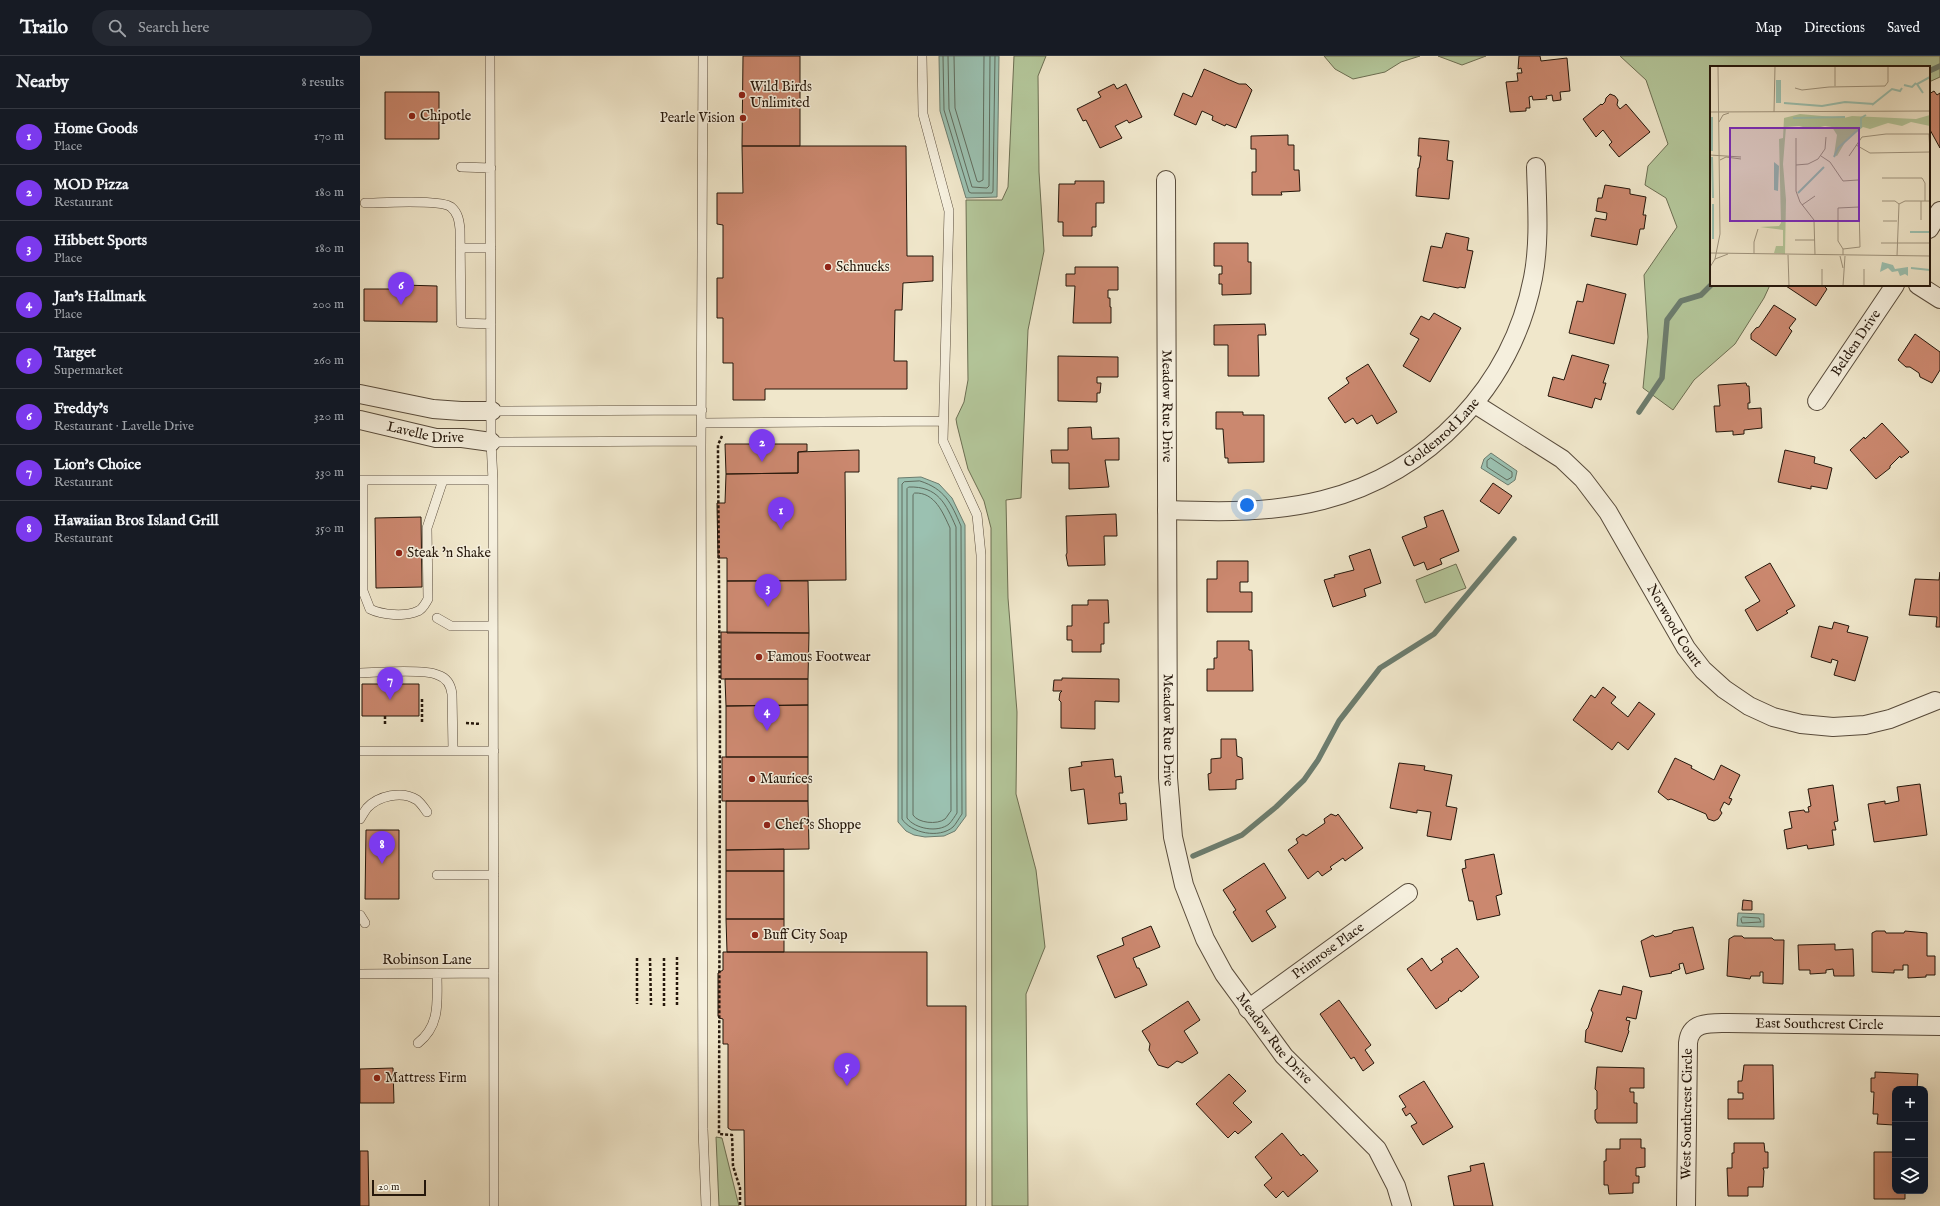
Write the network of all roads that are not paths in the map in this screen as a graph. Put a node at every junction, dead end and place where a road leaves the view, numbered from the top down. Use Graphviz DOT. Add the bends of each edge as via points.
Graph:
graph roads {
  1 [pos="490,56"];
  2 [pos="703,56"];
  3 [pos="922,56"];
  4 [pos="461,167"];
  5 [pos="1536,167"];
  6 [pos="490,168"];
  7 [pos="1166,180"];
  8 [pos="364,203"];
  9 [pos="1940,212"];
  10 [pos="1930,227"];
  11 [pos="460,248"];
  12 [pos="491,248"];
  13 [pos="1894,286"];
  14 [pos="1920,286"];
  15 [pos="1940,299"];
  16 [pos="491,324"];
  17 [pos="360,394"];
  18 [pos="1817,401"];
  19 [pos="1475,404"];
  20 [pos="702,410"];
  21 [pos="492,411"];
  22 [pos="360,420"];
  23 [pos="942,421"];
  24 [pos="702,423"];
  25 [pos="701,441"];
  26 [pos="491,442"];
  27 [pos="361,480"];
  28 [pos="443,480"];
  29 [pos="493,480"];
  30 [pos="1167,510"];
  31 [pos="438,618"];
  32 [pos="493,626"];
  33 [pos="360,673"];
  34 [pos="1935,701"];
  35 [pos="452,750"];
  36 [pos="360,751"];
  37 [pos="494,751"];
  38 [pos="427,812"];
  39 [pos="360,820"];
  40 [pos="438,875"];
  41 [pos="494,875"];
  42 [pos="1408,893"];
  43 [pos="494,973"];
  44 [pos="360,974"];
  45 [pos="438,974"];
  46 [pos="1248,1010"];
  47 [pos="1699,1026"];
  48 [pos="1940,1026"];
  49 [pos="418,1043"];
  50 [pos="494,1206"];
  51 [pos="706,1206"];
  52 [pos="981,1206"];
  53 [pos="1402,1206"];
  54 [pos="1686,1206"];
  1 -- 6 [label="lane"];
  2 -- 20 [label="lane"];
  3 -- 23 [label="lane" via="923,114 949,211"];
  4 -- 6 [label="lane"];
  5 -- 19 [label="street, Goldenrod Lane" via="1538,242 1524,313 1510,350"];
  6 -- 12 [label="lane"];
  7 -- 30 [label="street, Meadow Rue Drive"];
  8 -- 11 [label="lane" via="438,203 450,206 458,216"];
  9 -- 10 [label="street"];
  11 -- 12 [label="lane"];
  11 -- 16 [label="lane" via="461,323"];
  12 -- 16 [label="lane"];
  13 -- 18 [label="street, Belden Drive"];
  14 -- 15 [label="street"];
  16 -- 21 [label="lane"];
  17 -- 21 [label="street, Lavelle Drive" via="433,408"];
  19 -- 30 [label="street, Goldenrod Lane" via="1439,440 1413,460 1385,478 1354,491 1278,508 1223,512"];
  19 -- 34 [label="street, Norwood Court" via="1562,459 1583,479 1608,512 1686,648 1703,670 1749,706 1774,717 1801,724 1833,727 1865,725 1890,719"];
  20 -- 21 [label="lane"];
  20 -- 24 [label="lane"];
  21 -- 26 [label="lane"];
  22 -- 26 [label="street, Lavelle Drive" via="436,438"];
  23 -- 24 [label="lane"];
  23 -- 52 [label="lane" via="943,441 977,515 981,555"];
  24 -- 25 [label="lane"];
  25 -- 26 [label="lane"];
  25 -- 51 [label="lane" via="703,1129"];
  26 -- 29 [label="lane"];
  27 -- 28 [label="lane"];
  27 -- 28 [label="lane" via="363,591 370,609 384,614 409,614 418,611 428,599 427,528"];
  28 -- 29 [label="lane"];
  29 -- 32 [label="lane"];
  30 -- 46 [label="street, Meadow Rue Drive" via="1168,778 1173,836 1184,885 1205,939"];
  31 -- 32 [label="lane" via="451,626"];
  32 -- 37 [label="lane"];
  33 -- 35 [label="lane" via="431,672 444,678 452,694"];
  35 -- 36 [label="lane"];
  35 -- 37 [label="lane"];
  37 -- 41 [label="lane"];
  38 -- 39 [label="lane" via="418,800 408,795 390,796 378,800 367,808"];
  40 -- 41 [label="lane"];
  41 -- 43 [label="lane"];
  42 -- 46 [label="street, Primrose Place"];
  43 -- 45 [label="lane, Robinson Lane"];
  43 -- 50 [label="lane"];
  44 -- 45 [label="lane, Robinson Lane"];
  45 -- 49 [label="lane" via="434,1023 431,1030"];
  46 -- 53 [label="street, Meadow Rue Drive" via="1284,1056 1377,1148 1396,1186"];
  47 -- 48 [label="street, East Southcrest Circle" via="1728,1023"];
  47 -- 54 [label="street, West Southcrest Circle" via="1691,1032 1688,1043"];
}
